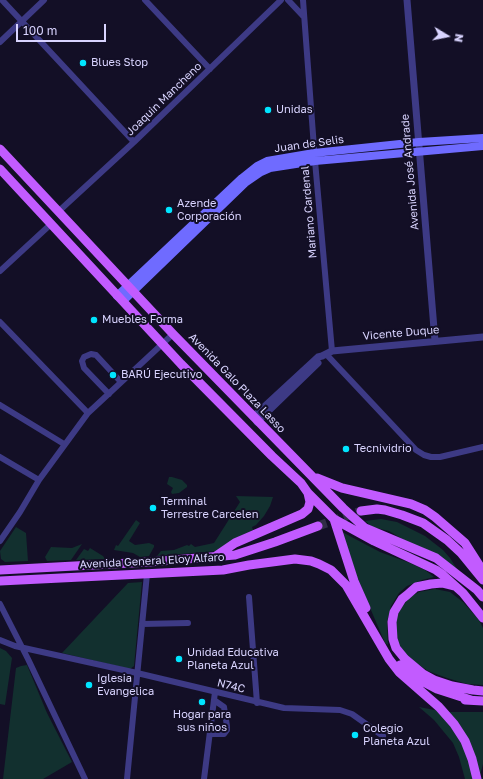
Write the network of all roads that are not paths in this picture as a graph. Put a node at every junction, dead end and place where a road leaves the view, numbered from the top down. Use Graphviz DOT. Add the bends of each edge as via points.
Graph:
graph roads {
  1 [pos="2,0"];
  2 [pos="44,0"];
  3 [pos="144,0"];
  4 [pos="281,0"];
  5 [pos="288,0"];
  6 [pos="304,0"];
  7 [pos="407,0"];
  8 [pos="304,17"];
  9 [pos="22,21"];
  10 [pos="0,42"];
  11 [pos="210,69"];
  12 [pos="483,138"];
  13 [pos="134,142"];
  14 [pos="419,142"];
  15 [pos="483,146"];
  16 [pos="0,149"];
  17 [pos="377,151"];
  18 [pos="419,151"];
  19 [pos="314,157"];
  20 [pos="0,169"];
  21 [pos="59,211"];
  22 [pos="51,224"];
  23 [pos="0,271"];
  24 [pos="130,288"];
  25 [pos="120,298"];
  26 [pos="0,322"];
  27 [pos="173,334"];
  28 [pos="483,337"];
  29 [pos="435,341"];
  30 [pos="162,344"];
  31 [pos="327,354"];
  32 [pos="121,382"];
  33 [pos="109,394"];
  34 [pos="0,405"];
  35 [pos="88,413"];
  36 [pos="255,419"];
  37 [pos="64,444"];
  38 [pos="483,447"];
  39 [pos="0,457"];
  40 [pos="310,475"];
  41 [pos="39,480"];
  42 [pos="308,493"];
  43 [pos="361,511"];
  44 [pos="334,519"];
  45 [pos="318,526"];
  46 [pos="0,541"];
  47 [pos="461,553"];
  48 [pos="215,557"];
  49 [pos="0,570"];
  50 [pos="483,572"];
  51 [pos="147,574"];
  52 [pos="483,580"];
  53 [pos="0,581"];
  54 [pos="454,586"];
  55 [pos="477,590"];
  56 [pos="249,597"];
  57 [pos="483,598"];
  58 [pos="0,604"];
  59 [pos="483,618"];
  60 [pos="188,623"];
  61 [pos="142,624"];
  62 [pos="0,640"];
  63 [pos="22,647"];
  64 [pos="137,673"];
  65 [pos="422,691"];
  66 [pos="483,691"];
  67 [pos="215,692"];
  68 [pos="214,700"];
  69 [pos="471,700"];
  70 [pos="483,701"];
  71 [pos="257,703"];
  72 [pos="210,734"];
  73 [pos="383,736"];
  74 [pos="85,779"];
  75 [pos="127,779"];
  76 [pos="204,779"];
  77 [pos="477,779"];
  1 -- 9 [label="street"];
  2 -- 9 [label="street"];
  3 -- 11 [label="street"];
  4 -- 11 [label="street, Joaquin Mancheno"];
  5 -- 8 [label="street"];
  6 -- 8 [label="street, Mariano Cardenal"];
  7 -- 14 [label="street, Avenida José Andrade"];
  8 -- 19 [label="street, Mariano Cardenal"];
  9 -- 10 [label="street"];
  9 -- 13 [label="street"];
  11 -- 13 [label="street, Joaquin Mancheno"];
  12 -- 14 [label="main road, Juan de Selis"];
  13 -- 21 [label="street, Joaquin Mancheno"];
  14 -- 17 [label="main road, Juan de Selis"];
  14 -- 18 [label="street, Avenida José Andrade"];
  15 -- 18 [label="main road, Juan de Selis"];
  16 -- 21 [label="main road, Avenida Galo Plaza Lasso"];
  17 -- 18 [label="main road, Juan de Selis"];
  17 -- 19 [label="main road, Juan de Selis"];
  18 -- 29 [label="street, Avenida José Andrade"];
  19 -- 24 [label="main road, Juan de Selis" via="270,168 252,178"];
  19 -- 31 [label="street, Mariano Cardenal"];
  20 -- 22 [label="main road"];
  21 -- 24 [label="main road, Avenida Galo Plaza Lasso"];
  22 -- 23 [label="street"];
  22 -- 25 [label="main road"];
  24 -- 25 [label="main road, Juan de Selis"];
  24 -- 27 [label="main road, Avenida Galo Plaza Lasso"];
  25 -- 30 [label="main road"];
  26 -- 35 [label="street"];
  27 -- 30 [label="street"];
  27 -- 36 [label="main road, Avenida Galo Plaza Lasso"];
  28 -- 29 [label="street, Vicente Duque"];
  29 -- 31 [label="street, Vicente Duque"];
  30 -- 32 [label="street"];
  30 -- 42 [label="main road"];
  31 -- 36 [label="street"];
  31 -- 38 [label="street" via="416,450 424,455 440,457"];
  32 -- 33 [label="street"];
  32 -- 33 [label="street" via="96,355 84,357 84,368"];
  33 -- 35 [label="street"];
  34 -- 37 [label="street"];
  35 -- 37 [label="street"];
  36 -- 40 [label="main road, Avenida Galo Plaza Lasso"];
  37 -- 41 [label="street"];
  39 -- 41 [label="street"];
  40 -- 50 [label="main road" via="342,488 410,504 424,510 465,543"];
  40 -- 55 [label="main road, Avenida Galo Plaza Lasso" via="365,528 430,554"];
  41 -- 46 [label="street"];
  42 -- 44 [label="main road"];
  42 -- 48 [label="main road" via="310,502 308,509 302,514 235,543"];
  43 -- 47 [label="main road" via="381,510 413,518 447,540"];
  44 -- 54 [label="main road" via="436,570"];
  44 -- 69 [label="main road" via="359,593 393,658 424,683"];
  45 -- 48 [label="main road, Avenida General Eloy Alfaro" via="244,553"];
  47 -- 52 [label="main road"];
  47 -- 55 [label="main road"];
  48 -- 49 [label="main road, Avenida General Eloy Alfaro"];
  51 -- 53 [label="main road, Avenida General Eloy Alfaro"];
  51 -- 61 [label="street"];
  51 -- 65 [label="main road, Avenida General Eloy Alfaro" via="223,570 295,559 319,564 331,570 346,585 389,659 399,672"];
  54 -- 59 [label="main road"];
  54 -- 66 [label="main road" via="442,583 416,587 402,599 394,612 393,639 404,659 423,674 452,686"];
  55 -- 57 [label="main road, Avenida Galo Plaza Lasso"];
  56 -- 71 [label="street"];
  58 -- 63 [label="street"];
  60 -- 61 [label="street"];
  61 -- 64 [label="street"];
  62 -- 63 [label="street, N74C"];
  63 -- 64 [label="street, N74C"];
  63 -- 74 [label="street"];
  64 -- 67 [label="street, N74C"];
  64 -- 75 [label="street"];
  65 -- 69 [label="main road"];
  65 -- 77 [label="main road, Avenida General Eloy Alfaro" via="440,706 454,724 472,759"];
  67 -- 68 [label="street"];
  67 -- 71 [label="street, N74C"];
  68 -- 72 [label="street"];
  68 -- 72 [label="street" via="224,707 227,726 224,734"];
  69 -- 70 [label="main road"];
  71 -- 73 [label="street, N74C" via="284,708 345,711"];
  72 -- 76 [label="street"];
}
